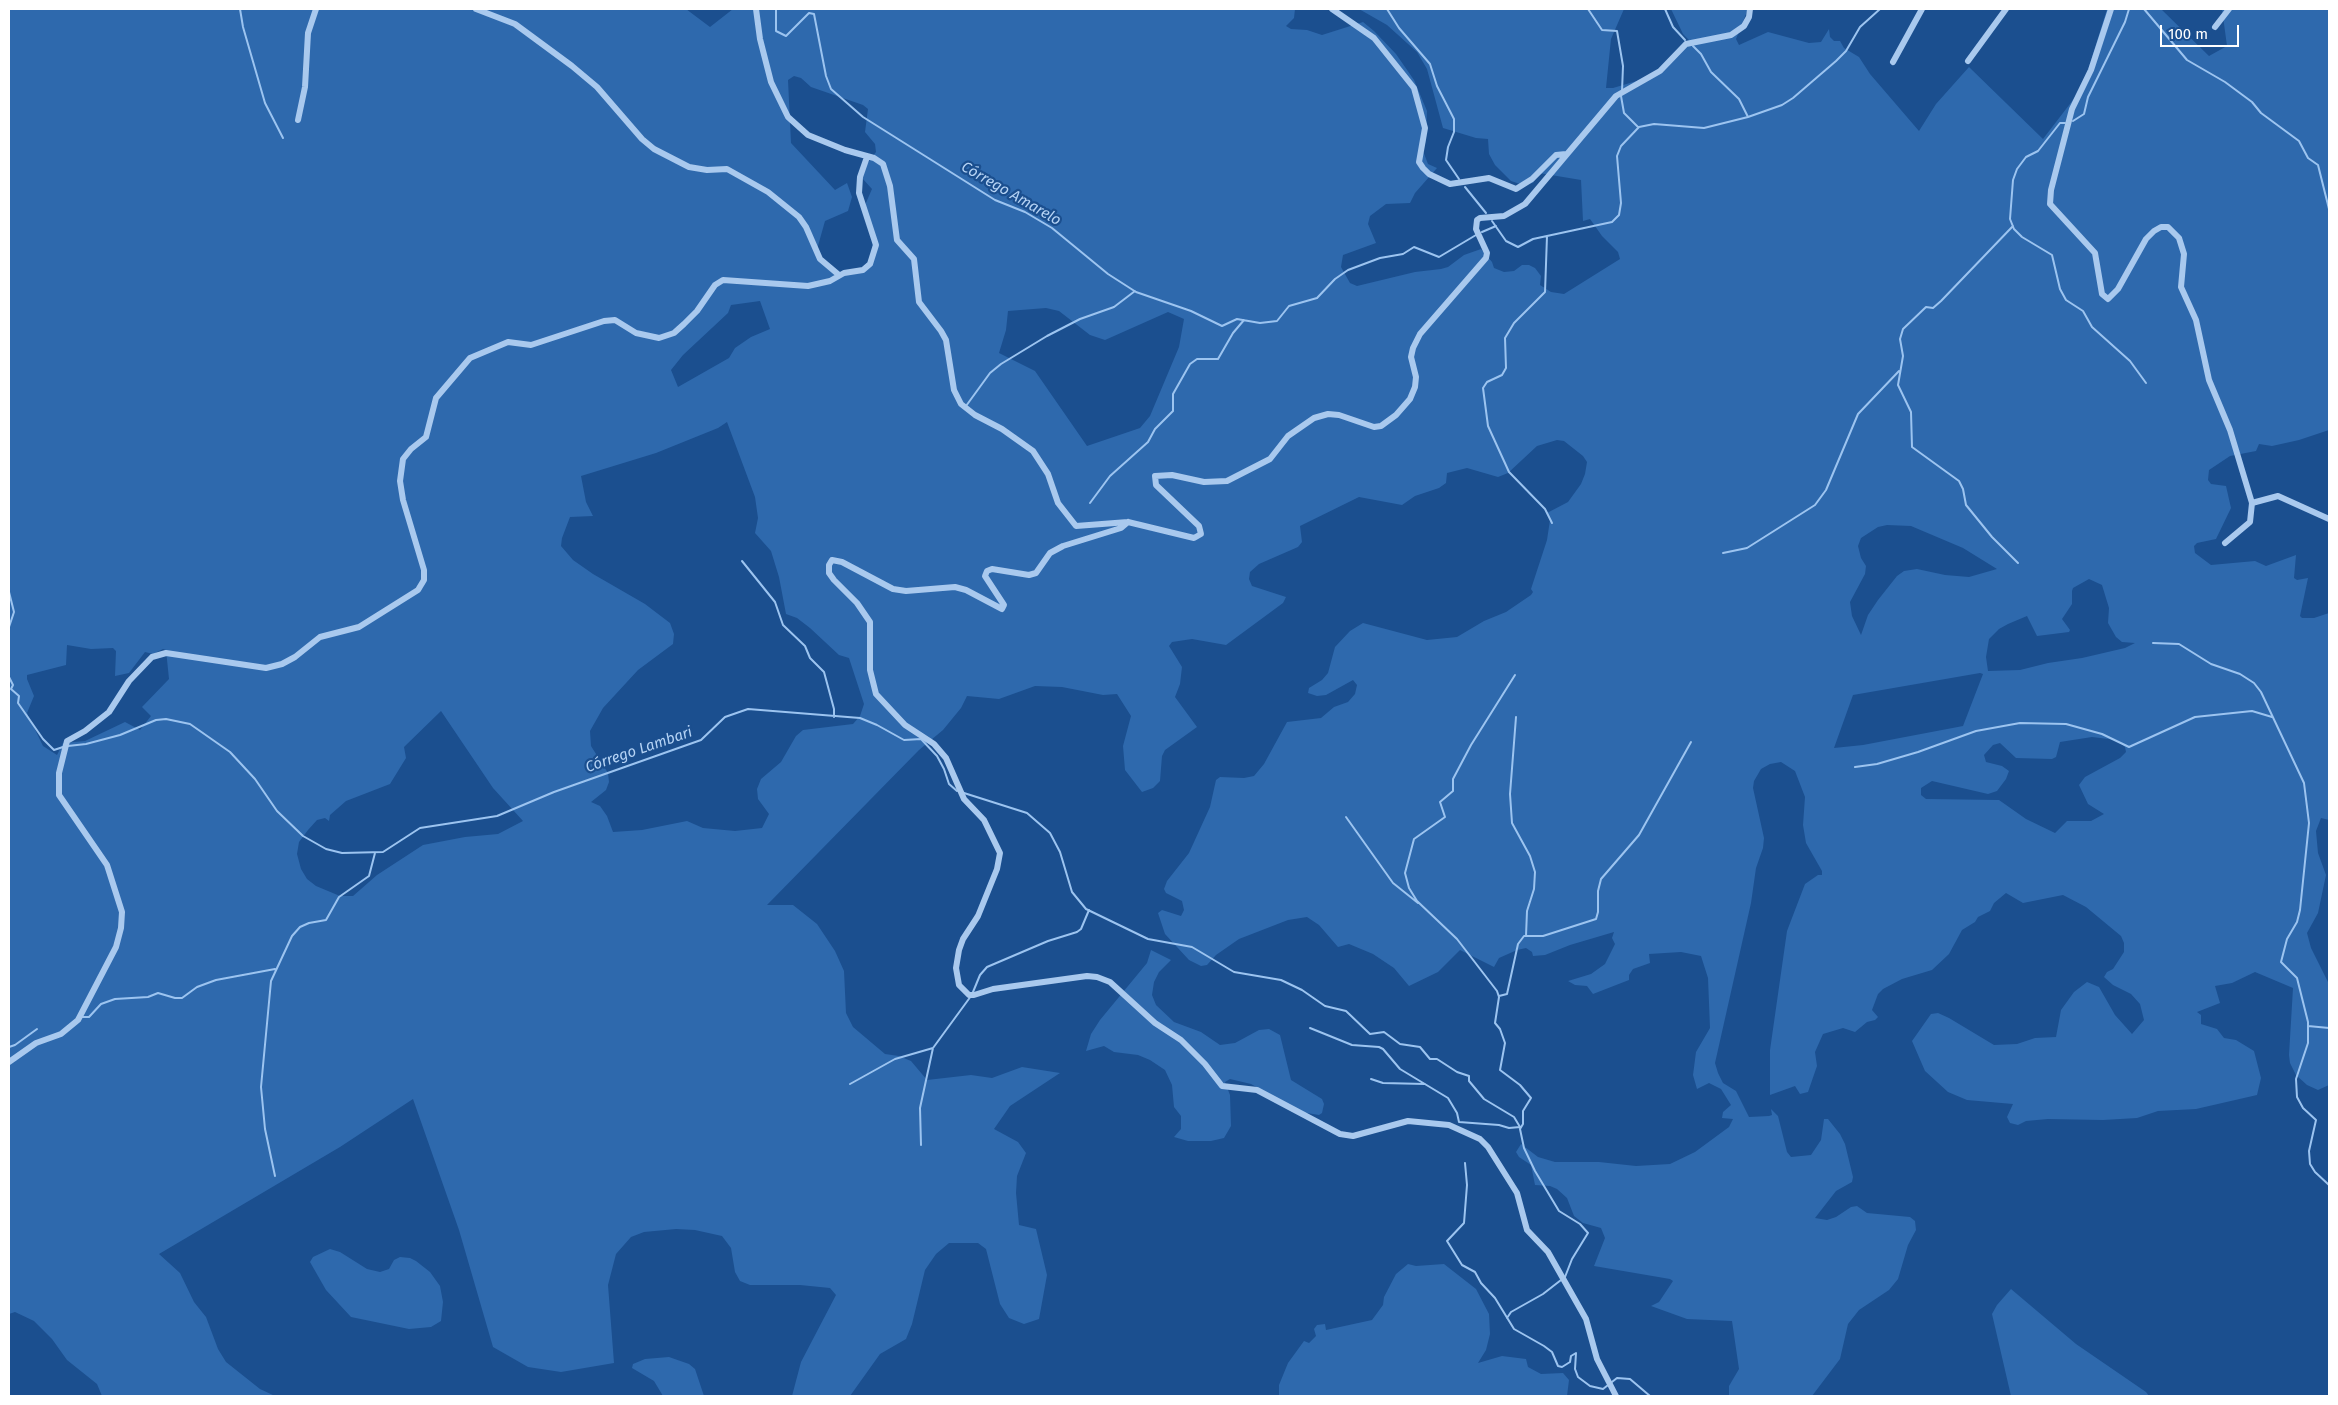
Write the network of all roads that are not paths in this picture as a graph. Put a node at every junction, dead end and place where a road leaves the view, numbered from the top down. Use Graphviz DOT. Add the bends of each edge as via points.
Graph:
graph roads {
  1 [pos="316,9"];
  2 [pos="476,9"];
  3 [pos="756,9"];
  4 [pos="1332,9"];
  5 [pos="1750,9"];
  6 [pos="1922,9"];
  7 [pos="2006,9"];
  8 [pos="2111,9"];
  9 [pos="2229,9"];
  10 [pos="2216,27"];
  11 [pos="1968,61"];
  12 [pos="1893,62"];
  13 [pos="298,120"];
  14 [pos="1566,154"];
  15 [pos="868,157"];
  16 [pos="839,275"];
  17 [pos="2252,503"];
  18 [pos="2329,519"];
  19 [pos="1128,522"];
  20 [pos="2225,543"];
  21 [pos="9,1062"];
  22 [pos="1616,1396"];
  1 -- 13 [label="street" via="308,33 305,87"];
  2 -- 16 [label="street" via="514,24 572,66 597,87 654,149 688,166 707,170 728,169 768,192 803,222 820,259"];
  3 -- 15 [label="street" via="771,82 788,117 808,135"];
  4 -- 14 [label="street" via="1374,38 1414,88 1426,128 1420,162 1430,174 1450,184 1490,178 1516,189 1532,179 1556,155"];
  5 -- 14 [label="street" via="1746,22 1736,32 1722,38 1686,44 1660,71 1616,96"];
  6 -- 12 [label="street"];
  7 -- 11 [label="street"];
  8 -- 17 [label="street" via="2091,70 2072,109 2050,204 2095,253 2105,298 2111,298 2118,289 2146,239 2154,231 2168,227 2179,238 2184,254 2181,287 2196,320 2209,380 2230,430"];
  9 -- 10 [label="street"];
  14 -- 19 [label="street" via="1524,204 1504,216 1477,220 1476,229 1487,253 1486,258 1420,334 1411,357 1415,387 1410,399 1396,415 1374,427 1339,415 1314,418 1288,436 1270,458 1227,481 1204,482 1172,475 1155,476 1156,485 1199,526 1202,531 1198,536 1185,536"];
  15 -- 16 [label="street" via="860,177 859,192 876,246 870,264 863,270"];
  15 -- 19 [label="street" via="879,160 886,170 897,240 914,259 919,302 946,340 954,390 961,404 1033,451 1048,474 1058,503 1076,526"];
  16 -- 21 [label="street" via="830,281 808,286 723,280 714,285 684,324 659,338 636,333 615,320 604,320 531,345 508,342 478,354 463,366 436,398 426,437 403,460 400,481 403,500 424,570 424,580 418,590 360,626 320,637 282,664 259,667 166,653 152,657 142,666 108,712 85,732 67,741 59,774 59,795 106,865 113,882 122,912 116,947 78,1020 61,1034 36,1043"];
  17 -- 18 [label="street" via="2278,496"];
  17 -- 20 [label="street" via="2250,522"];
  19 -- 22 [label="street" via="1121,528 1050,553 1036,573 987,571 985,576 1004,605 1002,609 955,587 906,591 880,584 842,562 832,560 829,565 829,573 834,580 870,622 870,670 876,694 900,720 934,744 946,758 964,800 984,820 1000,853 978,916 959,950 956,968 959,986 969,995 974,995 993,989 1097,977 1110,982 1155,1023 1181,1040 1222,1086 1257,1090 1312,1122 1340,1134 1353,1136 1408,1121 1449,1125 1480,1139 1517,1193 1527,1230 1548,1252 1586,1319 1597,1359"];
}
